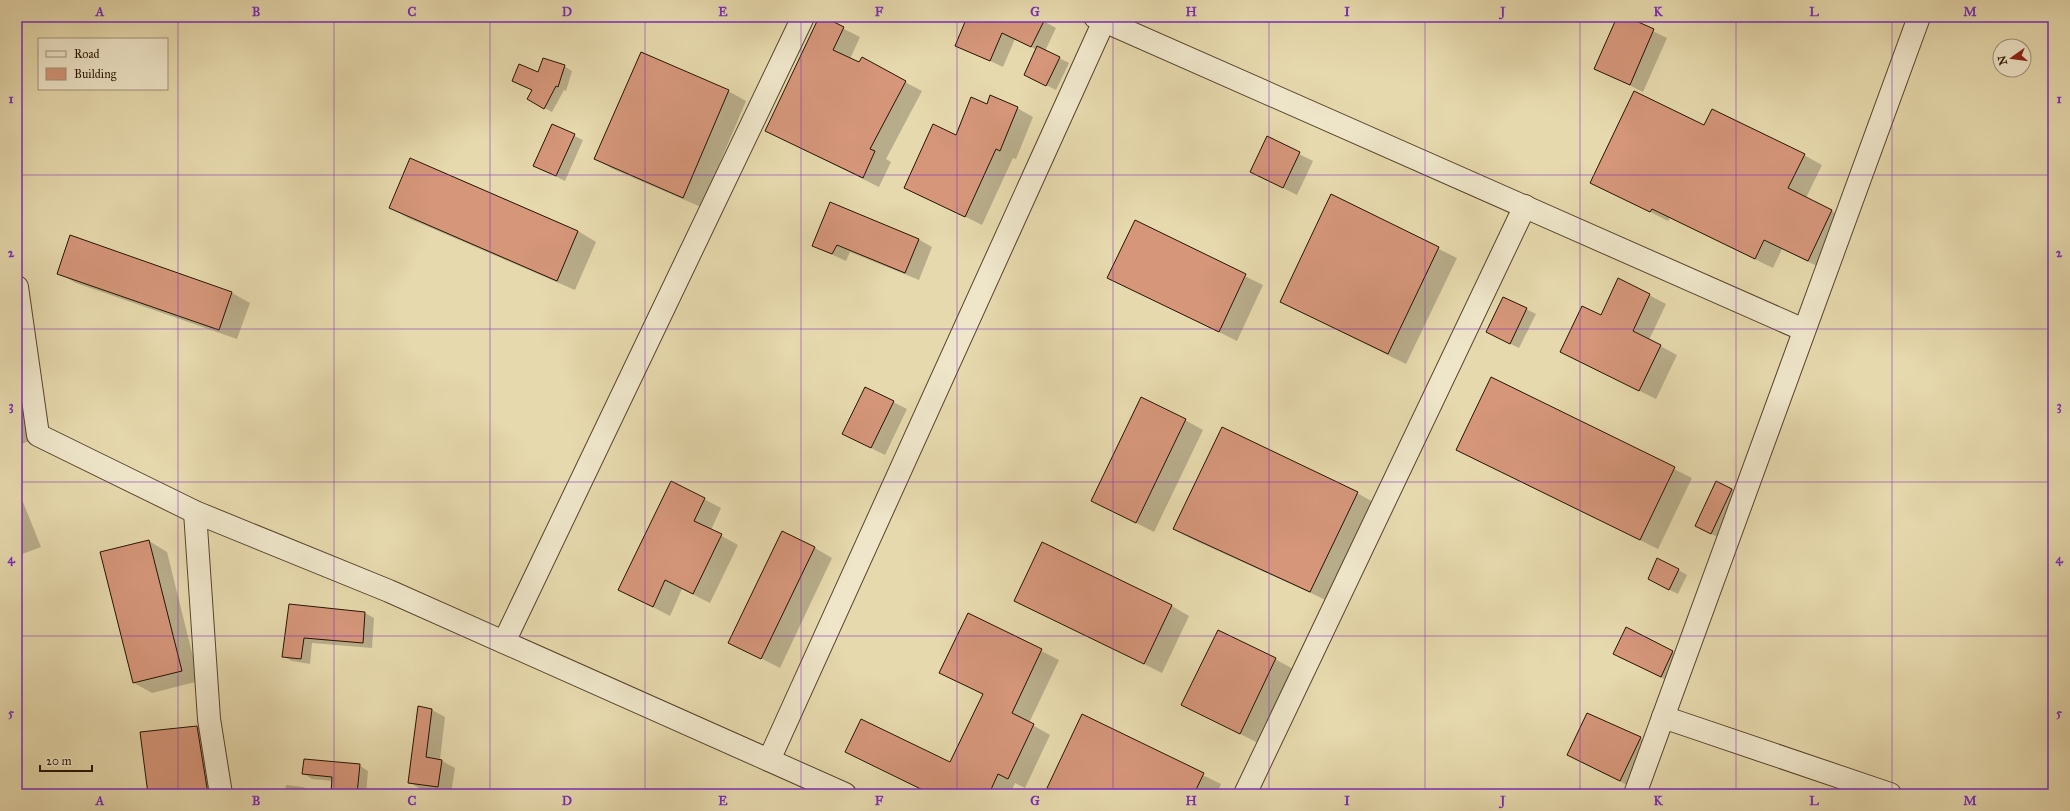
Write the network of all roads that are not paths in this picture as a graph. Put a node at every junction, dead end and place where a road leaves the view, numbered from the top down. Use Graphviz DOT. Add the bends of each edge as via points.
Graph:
graph roads {
  1 [pos="803,17"];
  2 [pos="1919,17"];
  3 [pos="1100,19"];
  4 [pos="1525,206"];
  5 [pos="17,288"];
  6 [pos="1804,330"];
  7 [pos="195,512"];
  8 [pos="504,642"];
  9 [pos="1663,717"];
  10 [pos="769,760"];
  11 [pos="221,794"];
  12 [pos="845,794"];
  13 [pos="1245,794"];
  14 [pos="1635,794"];
  15 [pos="1890,794"];
  1 -- 8 [label="street"];
  2 -- 6 [label="street"];
  3 -- 4 [label="street"];
  3 -- 10 [label="street"];
  4 -- 6 [label="street"];
  4 -- 13 [label="street"];
  5 -- 7 [label="street" via="38,435"];
  6 -- 9 [label="street"];
  7 -- 8 [label="street" via="389,591"];
  7 -- 11 [label="street" via="208,719"];
  8 -- 10 [label="street"];
  9 -- 14 [label="street"];
  9 -- 15 [label="street"];
  10 -- 12 [label="street"];
}
